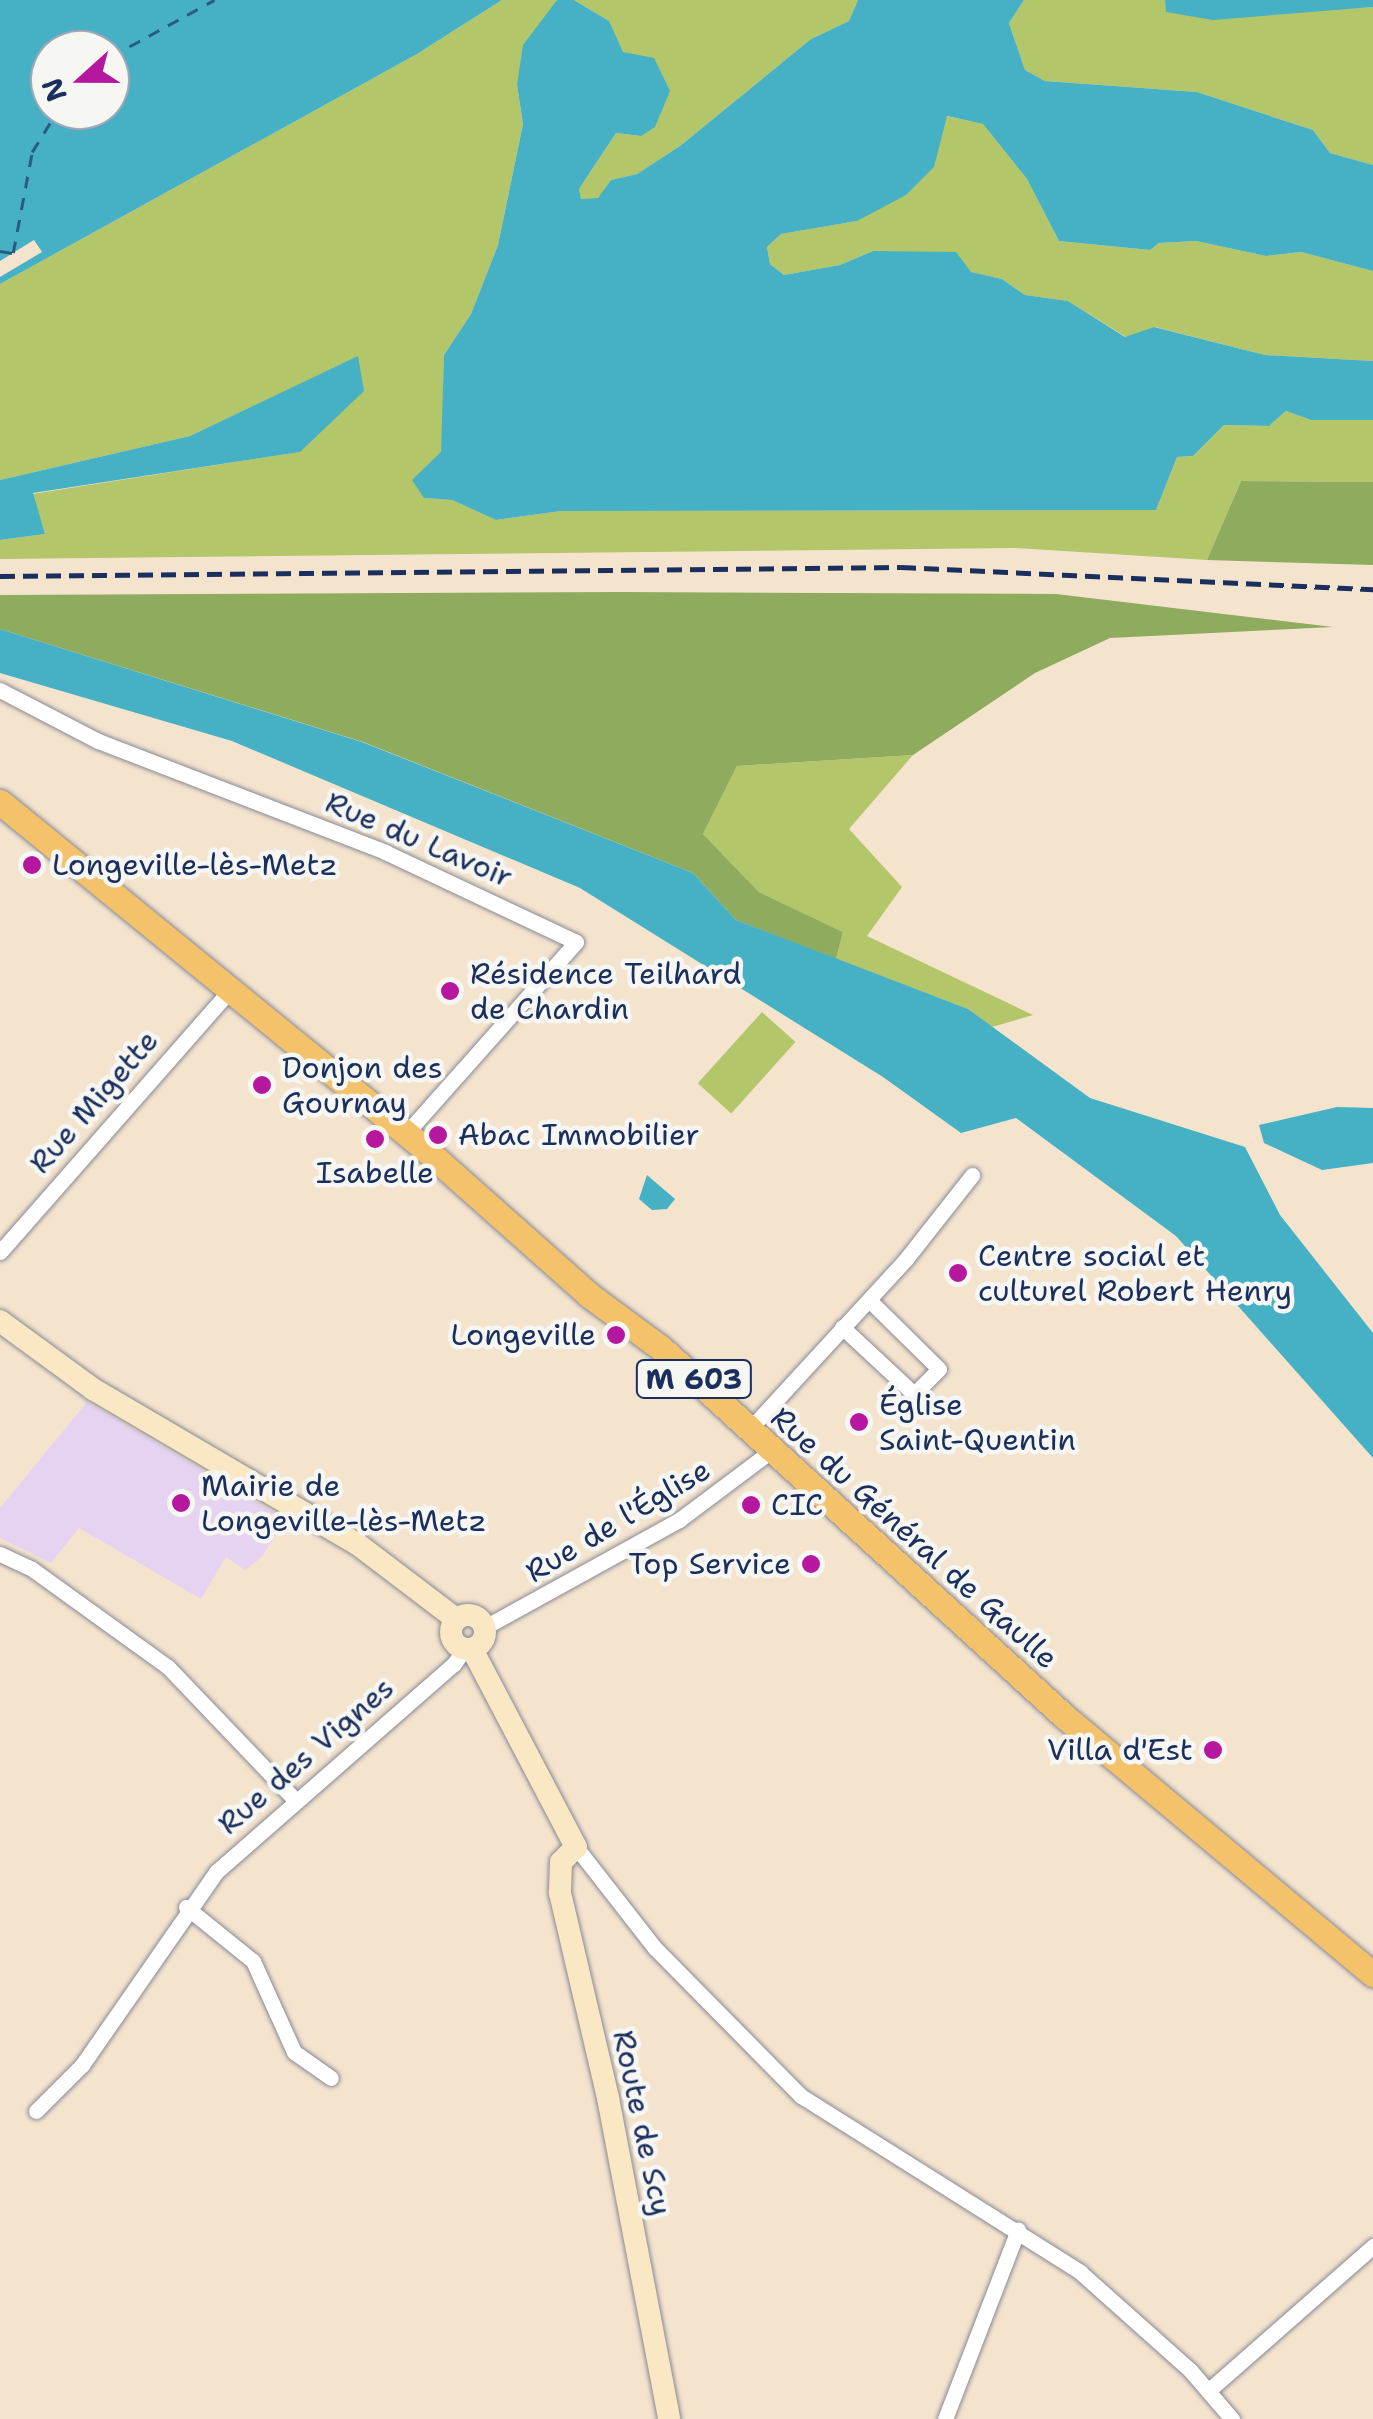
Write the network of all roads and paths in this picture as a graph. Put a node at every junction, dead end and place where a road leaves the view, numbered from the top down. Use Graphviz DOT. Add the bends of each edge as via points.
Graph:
graph roads {
  1 [pos="0,690"];
  2 [pos="0,802"];
  3 [pos="230,990"];
  4 [pos="404,1136"];
  5 [pos="972,1175"];
  6 [pos="0,1252"];
  7 [pos="869,1300"];
  8 [pos="0,1321"];
  9 [pos="842,1327"];
  10 [pos="747,1432"];
  11 [pos="771,1451"];
  12 [pos="0,1554"];
  13 [pos="456,1619"];
  14 [pos="485,1627"];
  15 [pos="468,1649"];
  16 [pos="293,1798"];
  17 [pos="576,1847"];
  18 [pos="186,1907"];
  19 [pos="1373,1974"];
  20 [pos="331,2078"];
  21 [pos="36,2111"];
  22 [pos="1018,2230"];
  23 [pos="1373,2246"];
  24 [pos="1208,2390"];
  25 [pos="669,2419"];
  26 [pos="946,2419"];
  27 [pos="1232,2419"];
  1 -- 4 [label="street, Rue du Lavoir" via="98,741 385,852 576,942"];
  2 -- 3 [label="main road, Rue du Général de Gaulle / M 603"];
  3 -- 4 [label="main road, Rue du Général de Gaulle / M 603"];
  3 -- 6 [label="street, Rue Migette"];
  4 -- 10 [label="main road, Rue du Général de Gaulle / M 603" via="661,1348"];
  5 -- 7 [label="street"];
  7 -- 9 [label="street"];
  7 -- 9 [label="street" via="939,1368 914,1394"];
  8 -- 13 [label="street" via="93,1389 356,1543"];
  9 -- 10 [label="street"];
  10 -- 11 [label="main road, Rue du Général de Gaulle / M 603"];
  11 -- 14 [label="street, Rue de l'Église" via="678,1520"];
  11 -- 19 [label="main road, Rue du Général de Gaulle / M 603" via="1064,1716"];
  12 -- 16 [label="street" via="168,1666"];
  13 -- 14 [label="street" via="472,1615"];
  13 -- 15 [label="street" via="452,1639"];
  14 -- 15 [label="street" via="484,1638"];
  15 -- 16 [label="street, Rue des Vignes"];
  15 -- 17 [label="street"];
  16 -- 18 [label="street, Rue des Vignes"];
  17 -- 22 [label="street" via="655,1948 801,2096"];
  17 -- 25 [label="street, Route de Scy" via="560,1862 560,1894 608,2098"];
  18 -- 20 [label="street" via="253,1962 294,2052"];
  18 -- 21 [label="street, Rue des Vignes" via="82,2065"];
  22 -- 24 [label="street" via="1130,2313"];
  22 -- 26 [label="street"];
  23 -- 24 [label="street"];
  24 -- 27 [label="street"];
}
